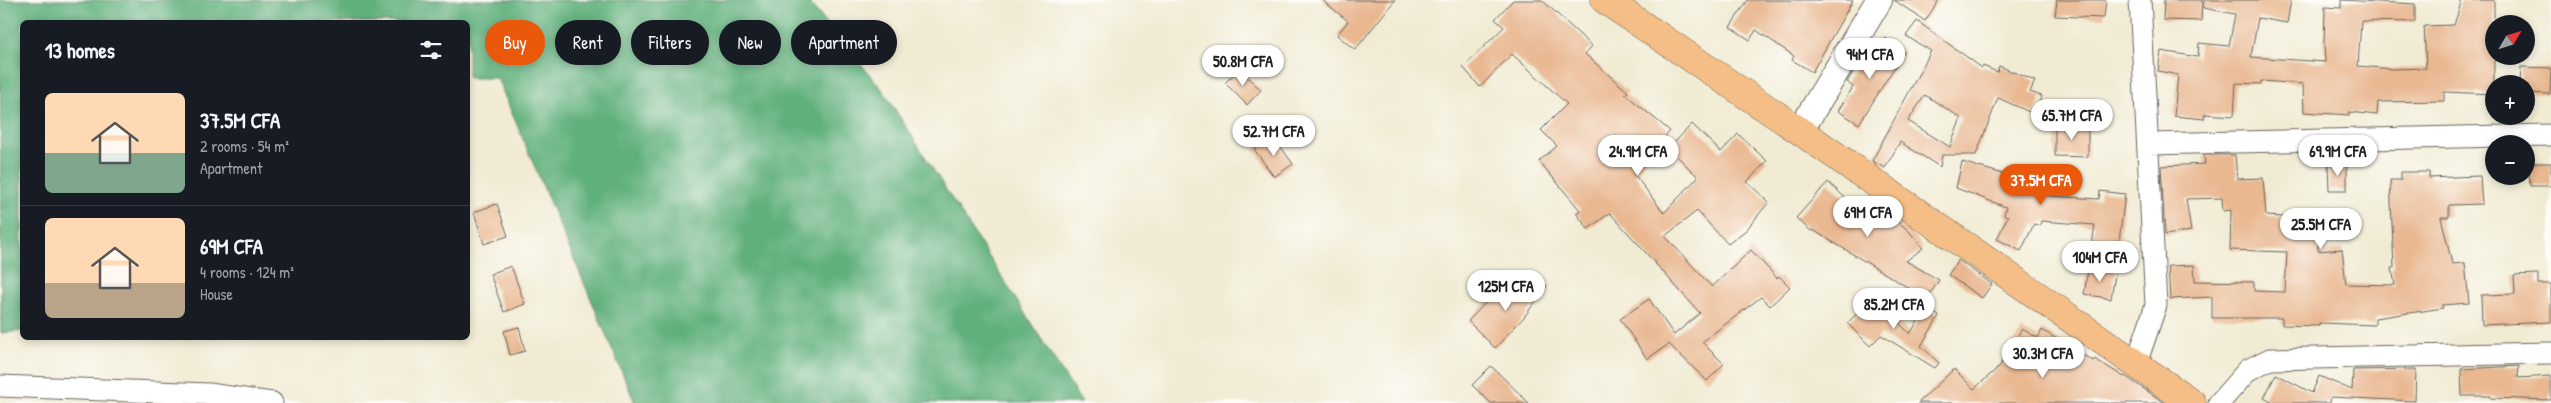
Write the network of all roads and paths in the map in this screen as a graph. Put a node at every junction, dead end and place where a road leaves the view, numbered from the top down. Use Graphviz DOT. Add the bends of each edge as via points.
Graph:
graph roads {
  1 [pos="1605,0"];
  2 [pos="1878,0"];
  3 [pos="2140,0"];
  4 [pos="1800,131"];
  5 [pos="2551,134"];
  6 [pos="2148,144"];
  7 [pos="2551,353"];
  8 [pos="2136,364"];
  9 [pos="0,386"];
  10 [pos="272,403"];
  11 [pos="2192,403"];
  12 [pos="2218,403"];
  1 -- 4 [label="highway"];
  2 -- 4 [label="street"];
  3 -- 6 [label="street"];
  4 -- 8 [label="highway"];
  5 -- 6 [label="street"];
  6 -- 8 [label="street" via="2156,305"];
  7 -- 12 [label="street" via="2270,359 2248,370"];
  8 -- 11 [label="highway"];
  9 -- 10 [label="street" via="209,394"];
}
